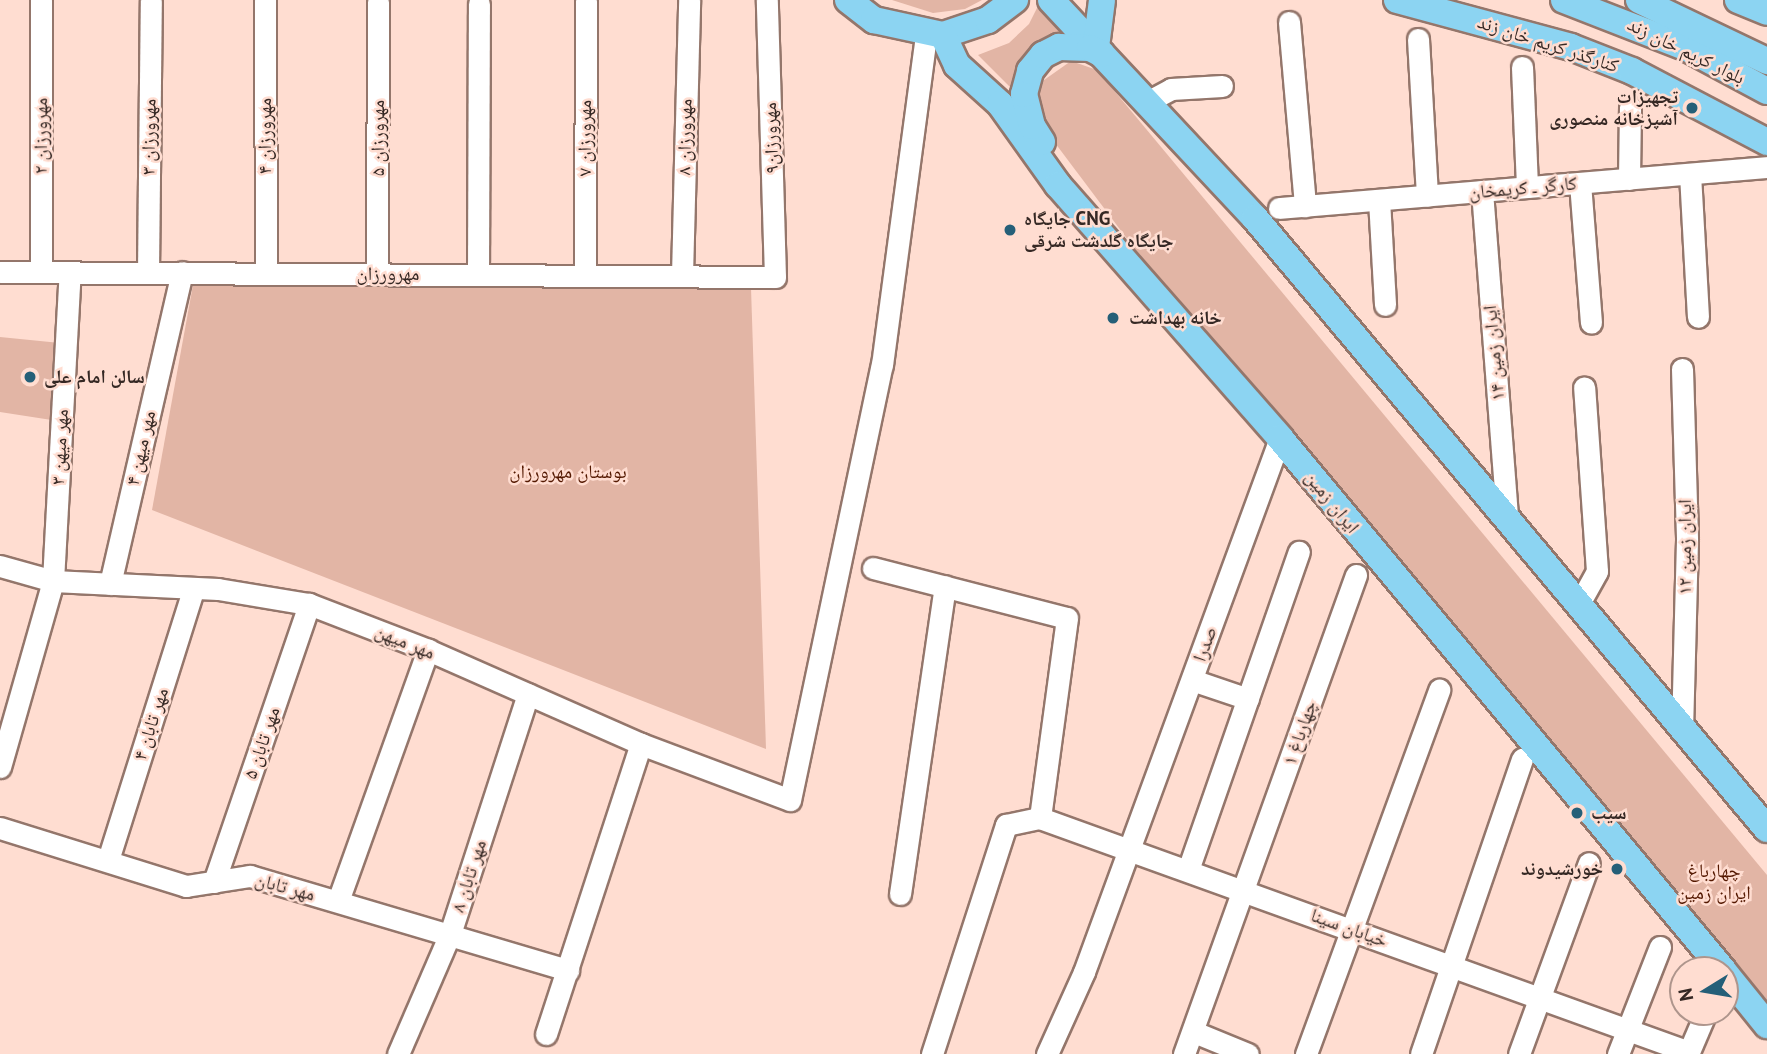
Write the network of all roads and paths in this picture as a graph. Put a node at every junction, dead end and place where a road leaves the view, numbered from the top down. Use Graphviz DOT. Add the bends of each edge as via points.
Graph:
graph roads {
  1 [pos="41,0"];
  2 [pos="265,0"];
  3 [pos="689,0"];
  4 [pos="767,0"];
  5 [pos="848,0"];
  6 [pos="1015,0"];
  7 [pos="1051,0"];
  8 [pos="1102,0"];
  9 [pos="1397,0"];
  10 [pos="1564,0"];
  11 [pos="1639,0"];
  12 [pos="1738,0"];
  13 [pos="151,1"];
  14 [pos="586,1"];
  15 [pos="378,2"];
  16 [pos="478,4"];
  17 [pos="1767,12"];
  18 [pos="1289,22"];
  19 [pos="934,35"];
  20 [pos="1418,39"];
  21 [pos="1099,51"];
  22 [pos="1767,61"];
  23 [pos="1521,67"];
  24 [pos="1223,86"];
  25 [pos="1767,91"];
  26 [pos="1147,102"];
  27 [pos="1630,107"];
  28 [pos="1767,142"];
  29 [pos="1767,167"];
  30 [pos="1690,174"];
  31 [pos="1629,179"];
  32 [pos="1580,183"];
  33 [pos="1527,187"];
  34 [pos="1482,191"];
  35 [pos="1427,196"];
  36 [pos="1379,200"];
  37 [pos="1305,206"];
  38 [pos="1279,208"];
  39 [pos="1091,218"];
  40 [pos="0,272"];
  41 [pos="41,272"];
  42 [pos="70,272"];
  43 [pos="148,272"];
  44 [pos="183,272"];
  45 [pos="266,273"];
  46 [pos="377,274"];
  47 [pos="478,274"];
  48 [pos="584,275"];
  49 [pos="682,275"];
  50 [pos="775,277"];
  51 [pos="1385,305"];
  52 [pos="1698,317"];
  53 [pos="1591,323"];
  54 [pos="1682,369"];
  55 [pos="1584,387"];
  56 [pos="1280,438"];
  57 [pos="1507,516"];
  58 [pos="1299,552"];
  59 [pos="0,566"];
  60 [pos="873,568"];
  61 [pos="1356,575"];
  62 [pos="53,581"];
  63 [pos="110,584"];
  64 [pos="945,586"];
  65 [pos="194,588"];
  66 [pos="1580,602"];
  67 [pos="309,604"];
  68 [pos="428,650"];
  69 [pos="1192,680"];
  70 [pos="1438,690"];
  71 [pos="528,694"];
  72 [pos="1248,699"];
  73 [pos="1682,725"];
  74 [pos="641,744"];
  75 [pos="1522,758"];
  76 [pos="0,767"];
  77 [pos="1040,818"];
  78 [pos="0,828"];
  79 [pos="1767,829"];
  80 [pos="1130,850"];
  81 [pos="108,860"];
  82 [pos="1589,863"];
  83 [pos="1188,870"];
  84 [pos="215,882"];
  85 [pos="1245,891"];
  86 [pos="900,894"];
  87 [pos="338,901"];
  88 [pos="1352,929"];
  89 [pos="450,934"];
  90 [pos="1660,947"];
  91 [pos="1711,956"];
  92 [pos="1450,964"];
  93 [pos="568,970"];
  94 [pos="1739,990"];
  95 [pos="1541,997"];
  96 [pos="1767,1025"];
  97 [pos="1700,1026"];
  98 [pos="1626,1029"];
  99 [pos="1194,1032"];
  100 [pos="546,1034"];
  101 [pos="1688,1053"];
  102 [pos="398,1054"];
  103 [pos="932,1054"];
  104 [pos="1047,1054"];
  105 [pos="1184,1054"];
  106 [pos="1248,1054"];
  107 [pos="1306,1054"];
  108 [pos="1422,1054"];
  109 [pos="1520,1054"];
  110 [pos="1618,1054"];
  1 -- 41 [label="street, مهرورزان ۲"];
  2 -- 45 [label="street, مهرورزان ۴"];
  3 -- 49 [label="street, مهرورزان ۸"];
  4 -- 50 [label="street, مهرورزان۹"];
  5 -- 19 [label="main road" via="874,20"];
  6 -- 19 [label="main road" via="988,20"];
  7 -- 21 [label="main road"];
  8 -- 21 [label="main road"];
  9 -- 28 [label="main road, کنارگذر کریم خان زند" via="1571,47 1632,71"];
  10 -- 25 [label="main road, بلوار کریم خان زند" via="1685,47"];
  11 -- 22 [label="main road, بلوار کریم خان زند"];
  12 -- 17 [label="main road"];
  13 -- 43 [label="street, مهرورزان ۳"];
  14 -- 48 [label="street, مهرورزان ۷"];
  15 -- 46 [label="street, مهرورزان ۵"];
  16 -- 47 [label="street"];
  18 -- 37 [label="street"];
  19 -- 39 [label="main road, ایران زمین" via="957,65 1000,104 1058,184"];
  19 -- 74 [label="street, مهر میهن" via="882,365 790,800"];
  20 -- 35 [label="street"];
  21 -- 26 [label="main road"];
  21 -- 39 [label="main road" via="1074,46 1043,55 1030,71 1024,94 1032,126"];
  23 -- 33 [label="street"];
  24 -- 26 [label="street" via="1171,89"];
  26 -- 57 [label="main road" via="1255,218"];
  27 -- 31 [label="street"];
  29 -- 30 [label="street, کارگر ـ کریمخان"];
  30 -- 31 [label="street, کارگر ـ کریمخان"];
  30 -- 52 [label="street"];
  31 -- 32 [label="street, کارگر ـ کریمخان"];
  32 -- 33 [label="street, کارگر ـ کریمخان"];
  32 -- 53 [label="street"];
  33 -- 34 [label="street, کارگر ـ کریمخان"];
  34 -- 35 [label="street, کارگر ـ کریمخان"];
  34 -- 57 [label="street, ایران زمین ۱۴"];
  35 -- 36 [label="street, کارگر ـ کریمخان"];
  36 -- 37 [label="street, کارگر ـ کریمخان"];
  36 -- 51 [label="street"];
  37 -- 38 [label="street, کارگر ـ کریمخان"];
  39 -- 56 [label="main road, ایران زمین"];
  40 -- 41 [label="street, مهرورزان"];
  41 -- 42 [label="street, مهرورزان"];
  42 -- 43 [label="street, مهرورزان"];
  42 -- 62 [label="street, مهر میهن ۳"];
  43 -- 44 [label="street, مهرورزان"];
  44 -- 45 [label="street, مهرورزان"];
  44 -- 63 [label="street, مهر میهن ۴"];
  45 -- 46 [label="street, مهرورزان"];
  46 -- 47 [label="street, مهرورزان"];
  47 -- 48 [label="street, مهرورزان"];
  48 -- 49 [label="street, مهرورزان"];
  49 -- 50 [label="street, مهرورزان"];
  54 -- 73 [label="street, ایران زمین ۱۲" via="1686,540"];
  55 -- 66 [label="street" via="1597,571"];
  56 -- 69 [label="street, صدرا"];
  56 -- 91 [label="main road, ایران زمین"];
  57 -- 66 [label="main road"];
  58 -- 72 [label="street"];
  59 -- 62 [label="street, مهر میهن"];
  60 -- 64 [label="street"];
  61 -- 85 [label="street, چهارباغ ۱"];
  62 -- 63 [label="street, مهر میهن"];
  62 -- 76 [label="street, مهر میهن ۳"];
  63 -- 65 [label="street, مهر میهن"];
  64 -- 77 [label="street" via="1067,618"];
  64 -- 86 [label="street"];
  65 -- 67 [label="street, مهر میهن"];
  65 -- 81 [label="street, مهر تابان ۴"];
  66 -- 73 [label="main road"];
  67 -- 68 [label="street, مهر میهن"];
  67 -- 84 [label="street, مهر تابان ۵"];
  68 -- 71 [label="street, مهر میهن"];
  68 -- 87 [label="street"];
  69 -- 72 [label="street"];
  69 -- 80 [label="street, صدرا"];
  70 -- 88 [label="street"];
  71 -- 74 [label="street, مهر میهن"];
  71 -- 89 [label="street, مهر تابان ۸"];
  72 -- 83 [label="street"];
  73 -- 79 [label="main road"];
  74 -- 93 [label="street"];
  75 -- 92 [label="street"];
  77 -- 80 [label="street, خیابان سینا"];
  77 -- 103 [label="street" via="1006,825"];
  78 -- 81 [label="street, مهر تابان"];
  80 -- 83 [label="street, خیابان سینا"];
  80 -- 104 [label="street, صدرا"];
  81 -- 84 [label="street, مهر تابان" via="186,886"];
  82 -- 95 [label="street"];
  83 -- 85 [label="street, خیابان سینا"];
  84 -- 87 [label="street, مهر تابان" via="250,876"];
  85 -- 88 [label="street, خیابان سینا"];
  85 -- 99 [label="street, چهارباغ ۱"];
  87 -- 89 [label="street, مهر تابان"];
  88 -- 92 [label="street, خیابان سینا"];
  88 -- 107 [label="street"];
  89 -- 93 [label="street, مهر تابان"];
  89 -- 102 [label="street, مهر تابان ۸"];
  90 -- 98 [label="street"];
  92 -- 95 [label="street, خیابان سینا"];
  92 -- 108 [label="street"];
  93 -- 100 [label="street"];
  94 -- 96 [label="main road, ایران زمین"];
  95 -- 98 [label="street, خیابان سینا"];
  95 -- 109 [label="street"];
  97 -- 101 [label="street"];
  98 -- 101 [label="street, خیابان سینا"];
  98 -- 110 [label="street"];
  99 -- 105 [label="street, چهارباغ ۱"];
  99 -- 106 [label="street"];
}
